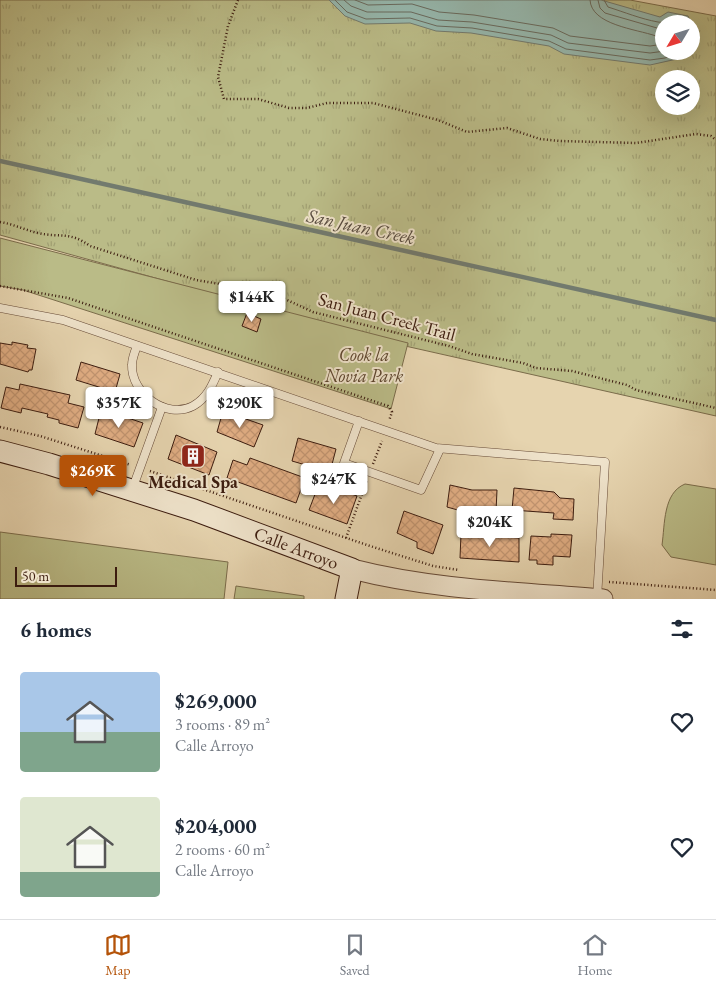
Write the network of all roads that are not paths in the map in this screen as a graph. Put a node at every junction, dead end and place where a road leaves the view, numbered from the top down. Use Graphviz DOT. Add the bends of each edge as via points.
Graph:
graph roads {
  1 [pos="0,308"];
  2 [pos="137,346"];
  3 [pos="218,372"];
  4 [pos="162,407"];
  5 [pos="359,421"];
  6 [pos="440,449"];
  7 [pos="0,451"];
  8 [pos="132,490"];
  9 [pos="352,569"];
  10 [pos="599,593"];
  11 [pos="346,599"];
  1 -- 2 [label="lane" via="63,320"];
  2 -- 3 [label="lane"];
  2 -- 4 [label="lane" via="132,365 134,378 147,398"];
  3 -- 4 [label="lane" via="210,390 192,407"];
  3 -- 5 [label="lane"];
  4 -- 8 [label="lane"];
  5 -- 6 [label="lane"];
  5 -- 6 [label="lane" via="344,463 370,473 421,490"];
  6 -- 10 [label="lane" via="605,462"];
  7 -- 8 [label="main road, Calle Arroyo"];
  8 -- 9 [label="main road, Calle Arroyo"];
  9 -- 10 [label="street, Calle Arroyo" via="430,584"];
  9 -- 11 [label="main road"];
}
